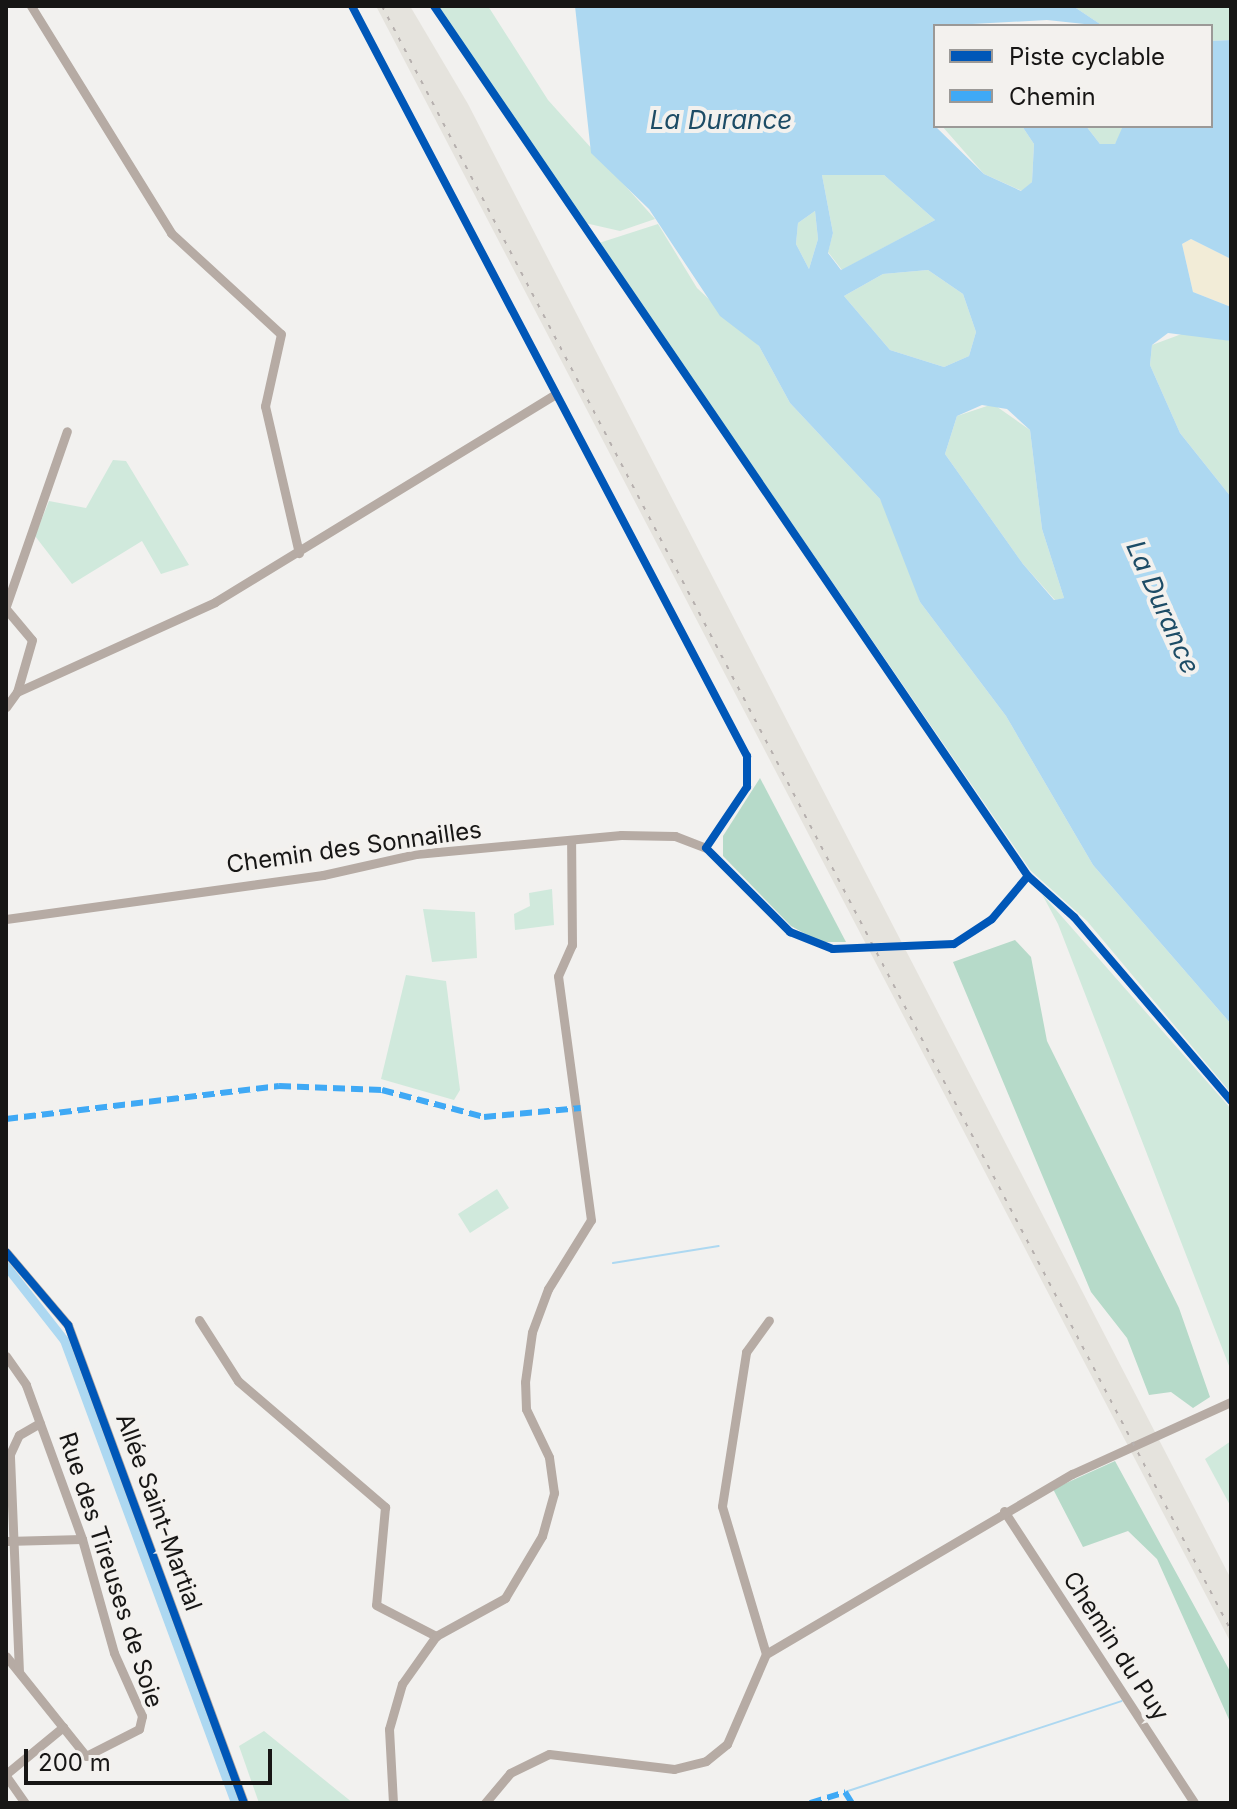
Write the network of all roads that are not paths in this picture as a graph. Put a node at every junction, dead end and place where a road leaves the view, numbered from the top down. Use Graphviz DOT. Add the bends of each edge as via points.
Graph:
graph roads {
  1 [pos="31,6"];
  2 [pos="553,396"];
  3 [pos="67,431"];
  4 [pos="299,553"];
  5 [pos="6,608"];
  6 [pos="17,692"];
  7 [pos="6,707"];
  8 [pos="571,840"];
  9 [pos="706,848"];
  10 [pos="6,919"];
  11 [pos="6,1252"];
  12 [pos="199,1320"];
  13 [pos="769,1320"];
  14 [pos="6,1356"];
  15 [pos="1231,1402"];
  16 [pos="40,1423"];
  17 [pos="1004,1511"];
  18 [pos="82,1539"];
  19 [pos="11,1541"];
  20 [pos="436,1636"];
  21 [pos="766,1654"];
  22 [pos="6,1656"];
  23 [pos="19,1672"];
  24 [pos="63,1727"];
  25 [pos="6,1775"];
  26 [pos="25,1803"];
  27 [pos="244,1803"];
  28 [pos="393,1803"];
  29 [pos="485,1803"];
  30 [pos="1194,1803"];
  1 -- 4 [label="street" via="171,233 281,334 265,406"];
  2 -- 4 [label="street"];
  3 -- 5 [label="street"];
  4 -- 6 [label="street" via="215,602"];
  5 -- 6 [label="street" via="32,640"];
  6 -- 7 [label="street"];
  8 -- 9 [label="street, Chemin des Sonnailles" via="664,835"];
  8 -- 10 [label="street, Chemin des Sonnailles" via="416,854 323,875"];
  8 -- 20 [label="street" via="572,945 558,976 591,1220 548,1289 532,1332 525,1382 526,1409 549,1457 554,1493 542,1536 505,1598"];
  11 -- 27 [label="street, Allée Saint-Martial" via="72,1335"];
  12 -- 20 [label="street" via="238,1381 385,1507 376,1605"];
  13 -- 21 [label="street" via="746,1352 722,1506"];
  14 -- 16 [label="street, Rue des Tireuses de Soie"];
  15 -- 17 [label="street"];
  16 -- 18 [label="street, Rue des Tireuses de Soie"];
  16 -- 19 [label="street" via="19,1435 10,1454"];
  17 -- 21 [label="street"];
  17 -- 30 [label="street, Chemin du Puy"];
  18 -- 19 [label="street"];
  18 -- 24 [label="street, Rue des Tireuses de Soie" via="142,1722 95,1757"];
  19 -- 23 [label="street"];
  20 -- 28 [label="street" via="393,1705"];
  21 -- 29 [label="street" via="727,1744 706,1761 660,1769 549,1754 510,1773"];
  22 -- 23 [label="street"];
  23 -- 24 [label="street"];
  24 -- 25 [label="street"];
  25 -- 26 [label="street"];
}
